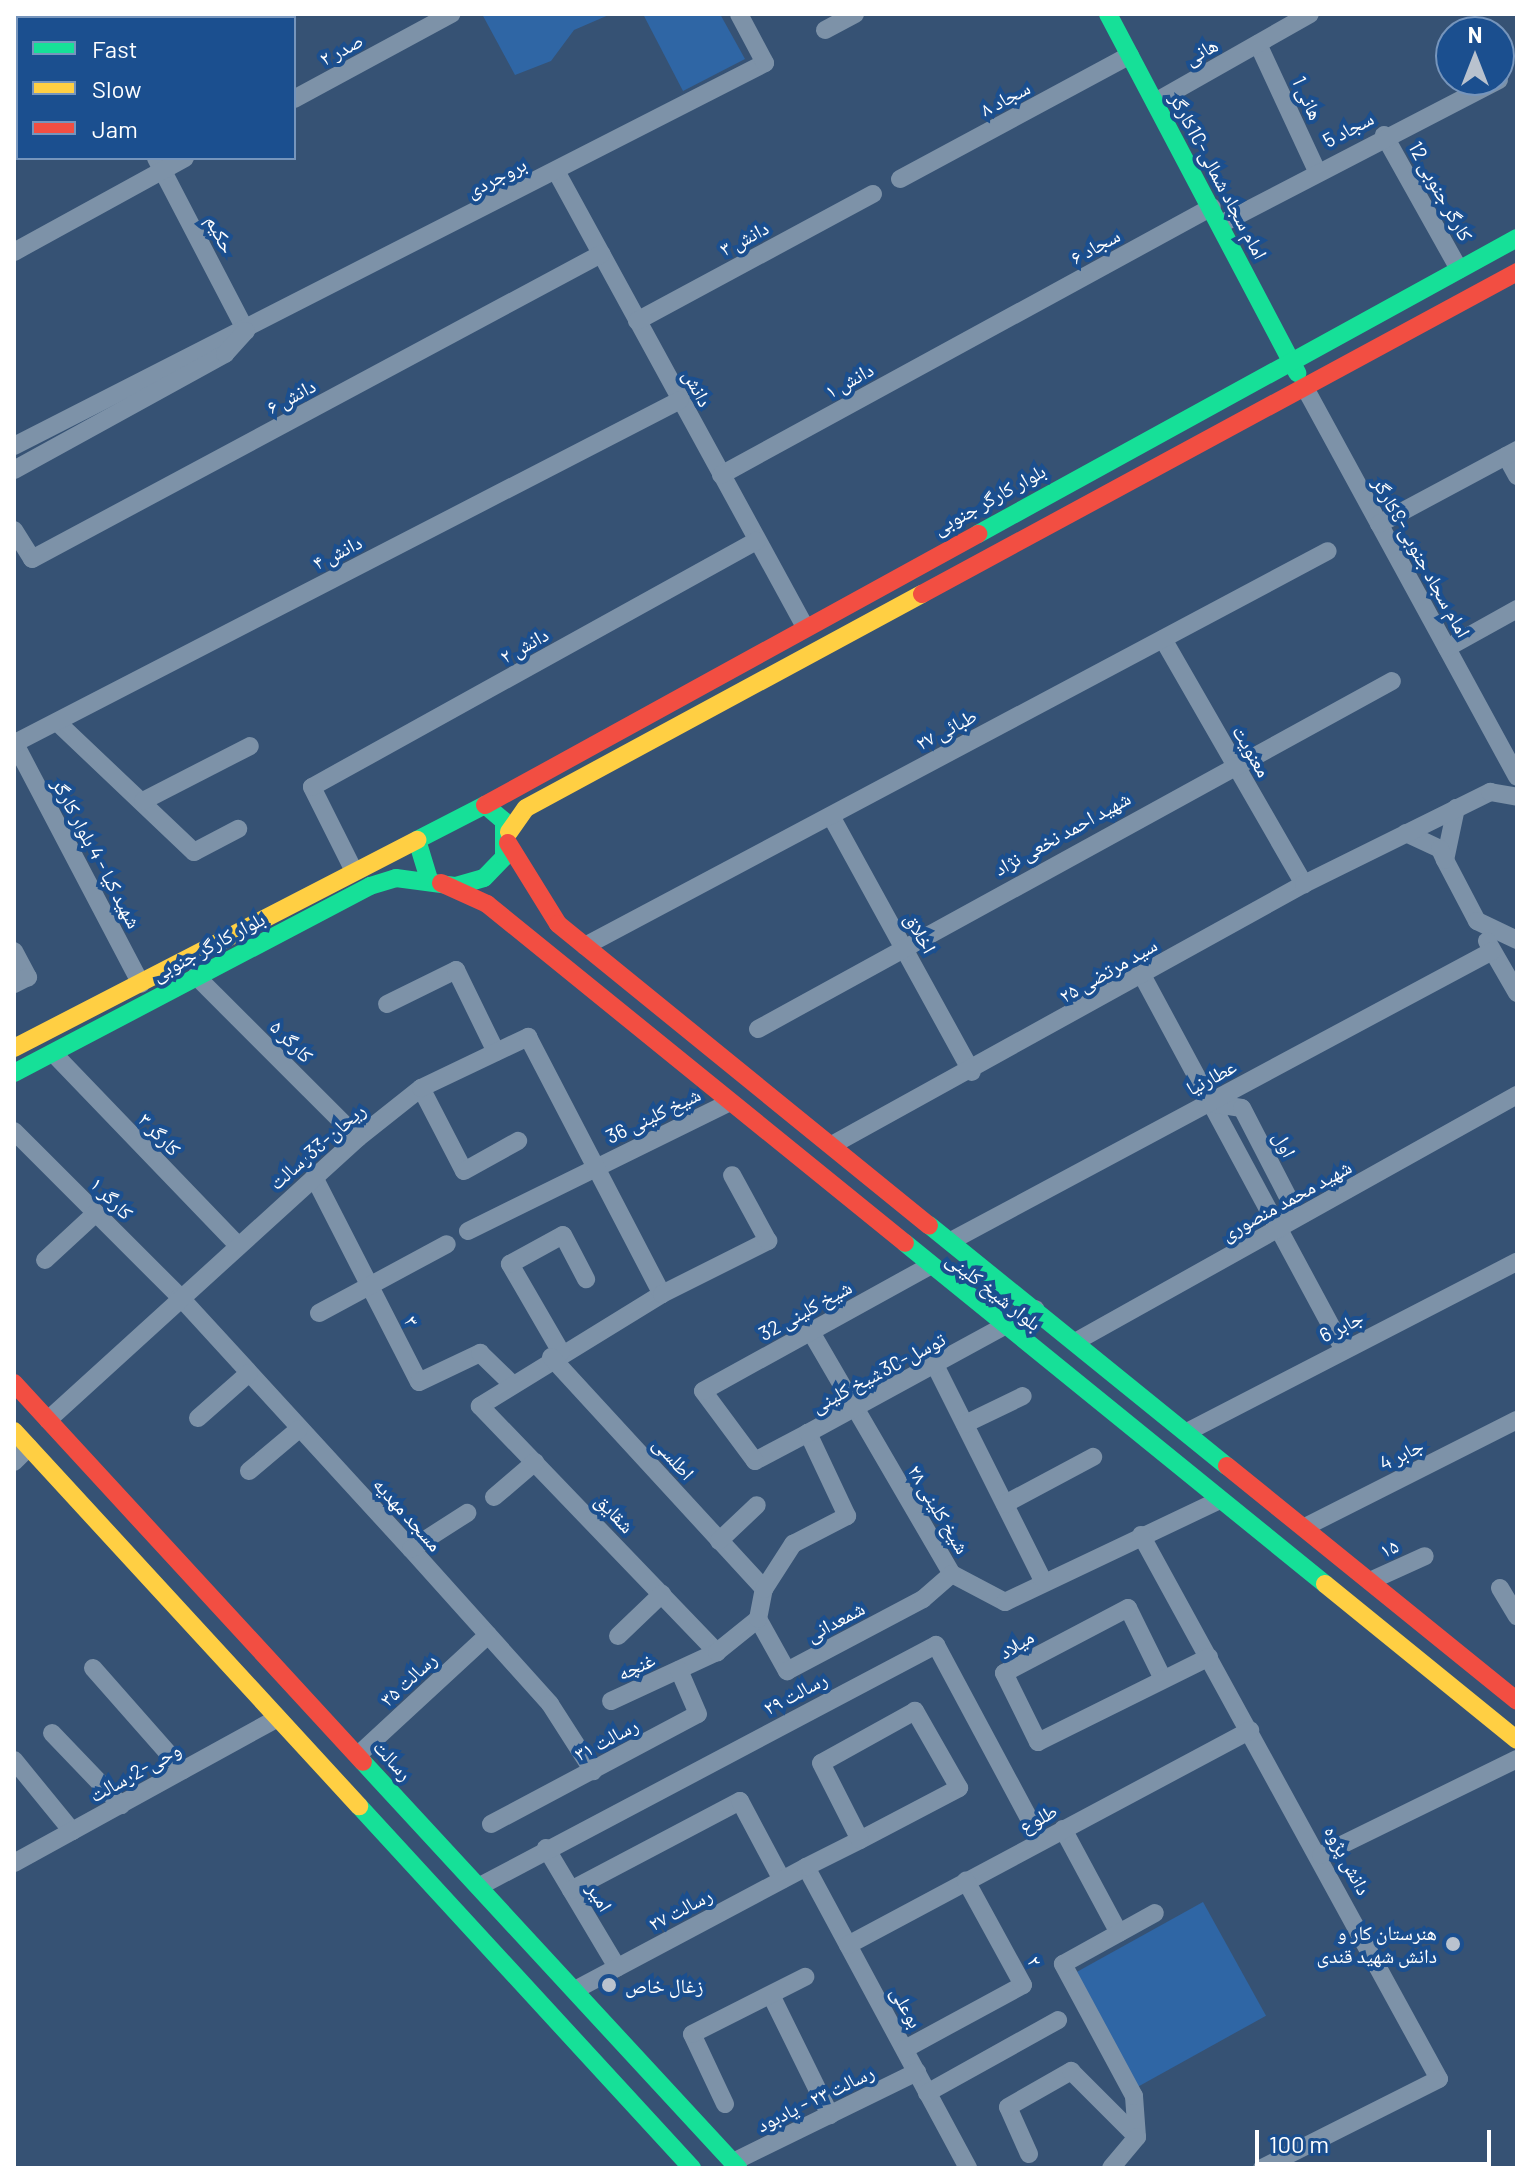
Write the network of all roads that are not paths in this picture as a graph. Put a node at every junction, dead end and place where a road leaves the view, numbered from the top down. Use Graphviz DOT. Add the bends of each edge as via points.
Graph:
graph roads {
  1 [pos="451,14"];
  2 [pos="739,14"];
  3 [pos="855,14"];
  4 [pos="1108,14"];
  5 [pos="1310,14"];
  6 [pos="825,30"];
  7 [pos="1258,44"];
  8 [pos="1130,55"];
  9 [pos="1466,96"];
  10 [pos="296,98"];
  11 [pos="1155,102"];
  12 [pos="1384,135"];
  13 [pos="160,164"];
  14 [pos="556,171"];
  15 [pos="1317,171"];
  16 [pos="900,179"];
  17 [pos="873,194"];
  18 [pos="1212,207"];
  19 [pos="1221,224"];
  20 [pos="1517,238"];
  21 [pos="14,252"];
  22 [pos="601,254"];
  23 [pos="1459,269"];
  24 [pos="1517,272"];
  25 [pos="637,321"];
  26 [pos="998,323"];
  27 [pos="246,331"];
  28 [pos="1290,359"];
  29 [pos="1304,386"];
  30 [pos="110,394"];
  31 [pos="680,400"];
  32 [pos="119,412"];
  33 [pos="14,446"];
  34 [pos="1512,453"];
  35 [pos="14,470"];
  36 [pos="721,475"];
  37 [pos="1517,476"];
  38 [pos="1379,524"];
  39 [pos="14,530"];
  40 [pos="756,541"];
  41 [pos="1328,551"];
  42 [pos="1517,609"];
  43 [pos="804,625"];
  44 [pos="1163,639"];
  45 [pos="1447,648"];
  46 [pos="1392,681"];
  47 [pos="57,722"];
  48 [pos="14,743"];
  49 [pos="250,746"];
  50 [pos="1501,749"];
  51 [pos="1235,764"];
  52 [pos="1517,776"];
  53 [pos="1490,792"];
  54 [pos="1517,797"];
  55 [pos="143,801"];
  56 [pos="485,805"];
  57 [pos="1456,808"];
  58 [pos="831,816"];
  59 [pos="238,829"];
  60 [pos="1406,833"];
  61 [pos="509,838"];
  62 [pos="417,840"];
  63 [pos="1445,860"];
  64 [pos="354,871"];
  65 [pos="435,880"];
  66 [pos="1304,884"];
  67 [pos="537,897"];
  68 [pos="1477,921"];
  69 [pos="509,923"];
  70 [pos="1517,940"];
  71 [pos="585,946"];
  72 [pos="904,949"];
  73 [pos="14,951"];
  74 [pos="1492,951"];
  75 [pos="1142,975"];
  76 [pos="196,976"];
  77 [pos="14,984"];
  78 [pos="141,984"];
  79 [pos="1517,993"];
  80 [pos="387,1004"];
  81 [pos="758,1029"];
  82 [pos="14,1048"];
  83 [pos="496,1052"];
  84 [pos="53,1053"];
  85 [pos="972,1072"];
  86 [pos="14,1073"];
  87 [pos="421,1088"];
  88 [pos="1517,1095"];
  89 [pos="728,1103"];
  90 [pos="1210,1103"];
  91 [pos="14,1131"];
  92 [pos="358,1138"];
  93 [pos="518,1141"];
  94 [pos="832,1145"];
  95 [pos="596,1167"];
  96 [pos="732,1175"];
  97 [pos="314,1177"];
  98 [pos="96,1213"];
  99 [pos="1278,1230"];
  100 [pos="468,1231"];
  101 [pos="951,1241"];
  102 [pos="447,1244"];
  103 [pos="238,1245"];
  104 [pos="45,1260"];
  105 [pos="1517,1262"];
  106 [pos="928,1267"];
  107 [pos="586,1279"];
  108 [pos="370,1287"];
  109 [pos="662,1294"];
  110 [pos="180,1297"];
  111 [pos="1035,1309"];
  112 [pos="319,1313"];
  113 [pos="1006,1327"];
  114 [pos="811,1332"];
  115 [pos="1075,1342"];
  116 [pos="1343,1349"];
  117 [pos="556,1354"];
  118 [pos="936,1367"];
  119 [pos="249,1373"];
  120 [pos="14,1383"];
  121 [pos="513,1385"];
  122 [pos="1023,1396"];
  123 [pos="854,1408"];
  124 [pos="198,1418"];
  125 [pos="48,1420"];
  126 [pos="1517,1420"];
  127 [pos="965,1424"];
  128 [pos="299,1429"];
  129 [pos="14,1431"];
  130 [pos="1187,1432"];
  131 [pos="808,1433"];
  132 [pos="29,1447"];
  133 [pos="1093,1457"];
  134 [pos="14,1462"];
  135 [pos="535,1462"];
  136 [pos="249,1471"];
  137 [pos="494,1497"];
  138 [pos="1220,1500"];
  139 [pos="1005,1504"];
  140 [pos="757,1505"];
  141 [pos="467,1513"];
  142 [pos="1305,1527"];
  143 [pos="1141,1535"];
  144 [pos="719,1541"];
  145 [pos="411,1549"];
  146 [pos="1425,1556"];
  147 [pos="952,1574"];
  148 [pos="1370,1581"];
  149 [pos="1044,1583"];
  150 [pos="1500,1588"];
  151 [pos="764,1589"];
  152 [pos="662,1594"];
  153 [pos="1517,1616"];
  154 [pos="758,1619"];
  155 [pos="488,1635"];
  156 [pos="618,1636"];
  157 [pos="717,1652"];
  158 [pos="1209,1657"];
  159 [pos="93,1668"];
  160 [pos="679,1670"];
  161 [pos="1163,1679"];
  162 [pos="611,1701"];
  163 [pos="1517,1701"];
  164 [pos="278,1718"];
  165 [pos="1250,1730"];
  166 [pos="52,1733"];
  167 [pos="1517,1740"];
  168 [pos="358,1755"];
  169 [pos="1517,1759"];
  170 [pos="14,1760"];
  171 [pos="183,1770"];
  172 [pos="593,1771"];
  173 [pos="121,1805"];
  174 [pos="491,1824"];
  175 [pos="1063,1829"];
  176 [pos="72,1831"];
  177 [pos="860,1840"];
  178 [pos="1041,1841"];
  179 [pos="546,1848"];
  180 [pos="1321,1855"];
  181 [pos="14,1863"];
  182 [pos="806,1867"];
  183 [pos="782,1880"];
  184 [pos="966,1881"];
  185 [pos="480,1886"];
  186 [pos="571,1890"];
  187 [pos="1155,1913"];
  188 [pos="1119,1933"];
  189 [pos="848,1945"];
  190 [pos="617,1967"];
  191 [pos="805,1977"];
  192 [pos="575,1990"];
  193 [pos="771,1995"];
  194 [pos="1058,2020"];
  195 [pos="905,2049"];
  196 [pos="917,2072"];
  197 [pos="927,2093"];
  198 [pos="725,2104"];
  199 [pos="830,2115"];
  200 [pos="1137,2137"];
  201 [pos="1029,2154"];
  202 [pos="732,2166"];
  203 [pos="692,2168"];
  204 [pos="968,2168"];
  205 [pos="1111,2168"];
  206 [pos="1264,2168"];
  1 -- 10 [label="street, صدر ۲"];
  2 -- 14 [label="street, بروجردی" via="765,63"];
  3 -- 6 [label="street"];
  4 -- 8 [label="main road, امام سجاد شمالی-10کارگر"];
  5 -- 7 [label="street, هانی"];
  7 -- 11 [label="street, هانی"];
  7 -- 15 [label="street, هانی 1"];
  8 -- 11 [label="main road, امام سجاد شمالی-10کارگر"];
  8 -- 16 [label="street, سجاد ۸"];
  9 -- 12 [label="street, سجاد 5"];
  11 -- 18 [label="main road, امام سجاد شمالی-10کارگر"];
  12 -- 15 [label="street, سجاد 5"];
  12 -- 23 [label="street, کارگر جنوبی 12"];
  13 -- 21 [label="street"];
  13 -- 27 [label="street, حکیم"];
  14 -- 22 [label="street, دانش"];
  14 -- 27 [label="street, بروجردی"];
  15 -- 19 [label="street, سجاد 5"];
  17 -- 25 [label="street, دانش ۳"];
  18 -- 19 [label="main road, امام سجاد شمالی-10کارگر"];
  18 -- 26 [label="street, سجاد ۶"];
  19 -- 28 [label="main road, امام سجاد شمالی-10کارگر"];
  20 -- 23 [label="main road, بلوار کارگر جنوبی"];
  22 -- 25 [label="street, دانش"];
  22 -- 39 [label="street, دانش ۶" via="32,559"];
  23 -- 28 [label="main road, بلوار کارگر جنوبی"];
  24 -- 29 [label="main road"];
  25 -- 31 [label="street, دانش"];
  26 -- 36 [label="street, دانش ۱"];
  27 -- 30 [label="street, بروجردی" via="217,336"];
  27 -- 32 [label="street, بروجردی" via="225,354"];
  28 -- 29 [label="main road, امام سجاد شمالی-10کارگر"];
  28 -- 43 [label="main road, بلوار کارگر جنوبی"];
  29 -- 38 [label="street, امام سجاد جنوبی-9کارگر"];
  29 -- 61 [label="main road" via="526,808"];
  30 -- 32 [label="street"];
  30 -- 33 [label="street, بروجردی"];
  31 -- 36 [label="street, دانش"];
  31 -- 47 [label="street, دانش ۴"];
  32 -- 35 [label="street, بروجردی"];
  34 -- 37 [label="street"];
  34 -- 38 [label="street"];
  36 -- 40 [label="street, دانش"];
  38 -- 45 [label="street, امام سجاد جنوبی-9کارگر"];
  40 -- 43 [label="street, دانش"];
  40 -- 64 [label="street, دانش ۲" via="312,787"];
  41 -- 44 [label="street, طبائی ۲۷"];
  42 -- 45 [label="street"];
  43 -- 56 [label="main road, بلوار کارگر جنوبی"];
  44 -- 51 [label="street, معنویت"];
  44 -- 58 [label="street, طبائی ۲۷"];
  45 -- 50 [label="street, امام سجاد جنوبی-9کارگر"];
  46 -- 51 [label="street, شهید احمد نخعی نژاد"];
  47 -- 48 [label="street, دانش ۴"];
  47 -- 55 [label="street"];
  48 -- 78 [label="street, شهید کیا - 4 بلوار کارگر"];
  49 -- 55 [label="street"];
  50 -- 52 [label="street, امام سجاد جنوبی-9کارگر"];
  50 -- 53 [label="street"];
  51 -- 66 [label="street, معنویت"];
  51 -- 72 [label="street, شهید احمد نخعی نژاد"];
  53 -- 54 [label="street"];
  53 -- 57 [label="street, ۲۵ سید مرتضی"];
  55 -- 59 [label="street" via="194,852"];
  56 -- 61 [label="main road, بلوار شیخ کلینی"];
  56 -- 62 [label="main road, بلوار کارگر جنوبی"];
  57 -- 60 [label="street, ۲۵ سید مرتضی"];
  57 -- 63 [label="street"];
  58 -- 71 [label="street, طبائی ۲۷"];
  58 -- 72 [label="street, اخلاق"];
  60 -- 63 [label="street" via="1440,849"];
  60 -- 66 [label="street, ۲۵ سید مرتضی"];
  61 -- 65 [label="main road, بلوار کارگر جنوبی" via="484,878"];
  61 -- 67 [label="main road, بلوار شیخ کلینی"];
  62 -- 64 [label="main road, بلوار کارگر جنوبی"];
  62 -- 65 [label="main road"];
  63 -- 68 [label="street"];
  64 -- 78 [label="main road, بلوار کارگر جنوبی"];
  65 -- 69 [label="main road, بلوار شیخ کلینی"];
  65 -- 76 [label="main road, بلوار کارگر جنوبی" via="370,886"];
  66 -- 75 [label="street, ۲۵ سید مرتضی"];
  67 -- 69 [label="main road" via="510,903"];
  67 -- 71 [label="main road, بلوار شیخ کلینی"];
  68 -- 70 [label="street"];
  68 -- 74 [label="street"];
  69 -- 89 [label="main road, بلوار شیخ کلینی"];
  71 -- 94 [label="main road, بلوار شیخ کلینی"];
  72 -- 81 [label="street, شهید احمد نخعی نژاد"];
  72 -- 85 [label="street, اخلاق"];
  73 -- 77 [label="street" via="28,977"];
  74 -- 79 [label="street"];
  74 -- 90 [label="street, عطارنیا"];
  75 -- 85 [label="street, ۲۵ سید مرتضی"];
  75 -- 90 [label="street"];
  76 -- 84 [label="main road, بلوار کارگر جنوبی"];
  76 -- 92 [label="street, کارگر ۵"];
  78 -- 82 [label="main road, بلوار کارگر جنوبی"];
  80 -- 83 [label="street" via="456,970"];
  83 -- 87 [label="street, ریحان-33رسالت"];
  83 -- 95 [label="street, ریحان-33رسالت" via="528,1037"];
  84 -- 86 [label="main road, بلوار کارگر جنوبی"];
  84 -- 103 [label="street, کارگر ۳"];
  85 -- 94 [label="street, ۲۵ سید مرتضی"];
  87 -- 92 [label="street, ریحان-33رسالت"];
  87 -- 93 [label="street" via="464,1171"];
  88 -- 99 [label="street, شهید محمد منصوری"];
  89 -- 95 [label="street, شیخ کلینی 36"];
  89 -- 106 [label="main road, بلوار شیخ کلینی"];
  90 -- 99 [label="street"];
  90 -- 99 [label="street, اول" via="1242,1108 1291,1203"];
  90 -- 101 [label="street, عطارنیا"];
  91 -- 98 [label="street, کارگر ۱"];
  92 -- 97 [label="street, ریحان-33رسالت"];
  94 -- 101 [label="main road, بلوار شیخ کلینی"];
  95 -- 100 [label="street, شیخ کلینی 36"];
  95 -- 109 [label="street"];
  96 -- 109 [label="street" via="768,1241"];
  97 -- 103 [label="street, ریحان-33رسالت"];
  97 -- 108 [label="street, ۳"];
  98 -- 104 [label="street"];
  98 -- 110 [label="street, کارگر ۱"];
  99 -- 115 [label="street, شهید محمد منصوری"];
  99 -- 116 [label="street"];
  101 -- 111 [label="main road, بلوار شیخ کلینی"];
  102 -- 108 [label="street"];
  103 -- 110 [label="street, ریحان-33رسالت"];
  105 -- 116 [label="street, جابر 6"];
  106 -- 113 [label="main road, بلوار شیخ کلینی"];
  106 -- 114 [label="street, شیخ کلینی 32"];
  107 -- 117 [label="street, اطلسی" via="563,1235 510,1264"];
  108 -- 112 [label="street"];
  108 -- 121 [label="street, ۳" via="419,1382 480,1353"];
  109 -- 117 [label="street"];
  110 -- 119 [label="street, مسجد مهدیه"];
  110 -- 125 [label="street, ریحان-33رسالت"];
  111 -- 113 [label="street, توسل-30شیخ کلینی"];
  111 -- 115 [label="main road, بلوار شیخ کلینی"];
  113 -- 118 [label="street, توسل-30شیخ کلینی"];
  113 -- 138 [label="main road, بلوار شیخ کلینی"];
  114 -- 123 [label="street, شیخ کلینی ۲۸"];
  114 -- 131 [label="street, شیخ کلینی 32" via="703,1391 755,1461"];
  115 -- 130 [label="main road, بلوار شیخ کلینی"];
  116 -- 130 [label="street, جابر 6"];
  117 -- 121 [label="street"];
  117 -- 144 [label="street, اطلسی"];
  118 -- 123 [label="street, توسل-30شیخ کلینی"];
  118 -- 127 [label="street"];
  119 -- 124 [label="street"];
  119 -- 128 [label="street, مسجد مهدیه"];
  120 -- 125 [label="main road, رسالت"];
  121 -- 135 [label="street, شقایق" via="480,1406"];
  122 -- 127 [label="street"];
  123 -- 131 [label="street, توسل-30شیخ کلینی"];
  123 -- 147 [label="street, شیخ کلینی ۲۸"];
  125 -- 168 [label="main road, رسالت"];
  126 -- 142 [label="street, جابر 4"];
  127 -- 139 [label="street"];
  128 -- 136 [label="street"];
  128 -- 145 [label="street, مسجد مهدیه"];
  129 -- 132 [label="main road"];
  130 -- 142 [label="main road, بلوار شیخ کلینی"];
  131 -- 151 [label="street, توسل-30شیخ کلینی" via="847,1516 793,1544"];
  132 -- 134 [label="street"];
  132 -- 164 [label="main road"];
  133 -- 139 [label="street"];
  135 -- 137 [label="street"];
  135 -- 152 [label="street, شقایق"];
  138 -- 143 [label="street, شیخ کلینی ۲۸"];
  138 -- 167 [label="main road, بلوار شیخ کلینی"];
  139 -- 149 [label="street"];
  140 -- 144 [label="street"];
  141 -- 145 [label="street"];
  142 -- 148 [label="main road, بلوار شیخ کلینی"];
  143 -- 149 [label="street, شیخ کلینی ۲۸"];
  143 -- 158 [label="street, دانش پژوه"];
  144 -- 151 [label="street, اطلسی"];
  145 -- 155 [label="street, مسجد مهدیه"];
  146 -- 148 [label="street, ۱۵"];
  147 -- 149 [label="street, شیخ کلینی ۲۸" via="1005,1602"];
  147 -- 154 [label="street, شمعدانی" via="923,1599 787,1671"];
  148 -- 163 [label="main road, بلوار شیخ کلینی"];
  150 -- 153 [label="street"];
  151 -- 154 [label="street, توسل-30شیخ کلینی"];
  152 -- 156 [label="street"];
  152 -- 157 [label="street, شقایق"];
  154 -- 157 [label="street"];
  155 -- 168 [label="street, رسالت ۳۵"];
  155 -- 172 [label="street, مسجد مهدیه" via="550,1704"];
  157 -- 160 [label="street"];
  158 -- 161 [label="street, میلاد"];
  158 -- 165 [label="street, دانش پژوه"];
  159 -- 171 [label="street"];
  160 -- 162 [label="street, غنچه"];
  160 -- 172 [label="street, رسالت ۳۱" via="698,1714"];
  161 -- 161 [label="street, میلاد" via="1038,1742 1004,1673 1128,1608"];
  164 -- 171 [label="street, وحی-2رسالت"];
  164 -- 203 [label="main road"];
  165 -- 175 [label="street, طلوع"];
  165 -- 180 [label="street, دانش پژوه"];
  166 -- 173 [label="street"];
  168 -- 185 [label="main road, رسالت"];
  169 -- 180 [label="street"];
  170 -- 176 [label="street"];
  171 -- 173 [label="street, وحی-2رسالت"];
  172 -- 174 [label="street, رسالت ۳۱"];
  173 -- 176 [label="street, وحی-2رسالت"];
  175 -- 178 [label="street, طلوع"];
  175 -- 188 [label="street"];
  176 -- 181 [label="street, وحی-2رسالت"];
  177 -- 177 [label="street, رسالت ۲۷" via="959,1788 915,1711 821,1763"];
  177 -- 182 [label="street, رسالت ۲۷"];
  178 -- 179 [label="street, رسالت ۲۹" via="936,1645"];
  178 -- 184 [label="street, طلوع"];
  179 -- 185 [label="street, رسالت ۲۹"];
  179 -- 186 [label="street, امیر"];
  180 -- 206 [label="street, دانش پژوه" via="1439,2079"];
  182 -- 183 [label="street, رسالت ۲۷"];
  182 -- 189 [label="street, بوعلی"];
  183 -- 186 [label="street" via="740,1801"];
  183 -- 190 [label="street, رسالت ۲۷"];
  184 -- 189 [label="street, طلوع"];
  184 -- 195 [label="street, ۲" via="1023,1985"];
  185 -- 192 [label="main road, رسالت"];
  186 -- 190 [label="street, امیر"];
  187 -- 188 [label="street"];
  188 -- 200 [label="street" via="1063,1964 1134,2096"];
  189 -- 195 [label="street, بوعلی"];
  190 -- 192 [label="street, رسالت ۲۷"];
  191 -- 193 [label="street"];
  192 -- 202 [label="main road, رسالت"];
  193 -- 198 [label="street" via="692,2034"];
  193 -- 199 [label="street"];
  194 -- 197 [label="street"];
  195 -- 196 [label="street, بوعلی"];
  196 -- 197 [label="street, بوعلی"];
  196 -- 199 [label="street, رسالت ۲۳ - یادبود"];
  197 -- 204 [label="street, بوعلی"];
  199 -- 202 [label="street, رسالت ۲۳ - یادبود"];
  200 -- 201 [label="street" via="1071,2071 1008,2107"];
  200 -- 205 [label="street"];
}
